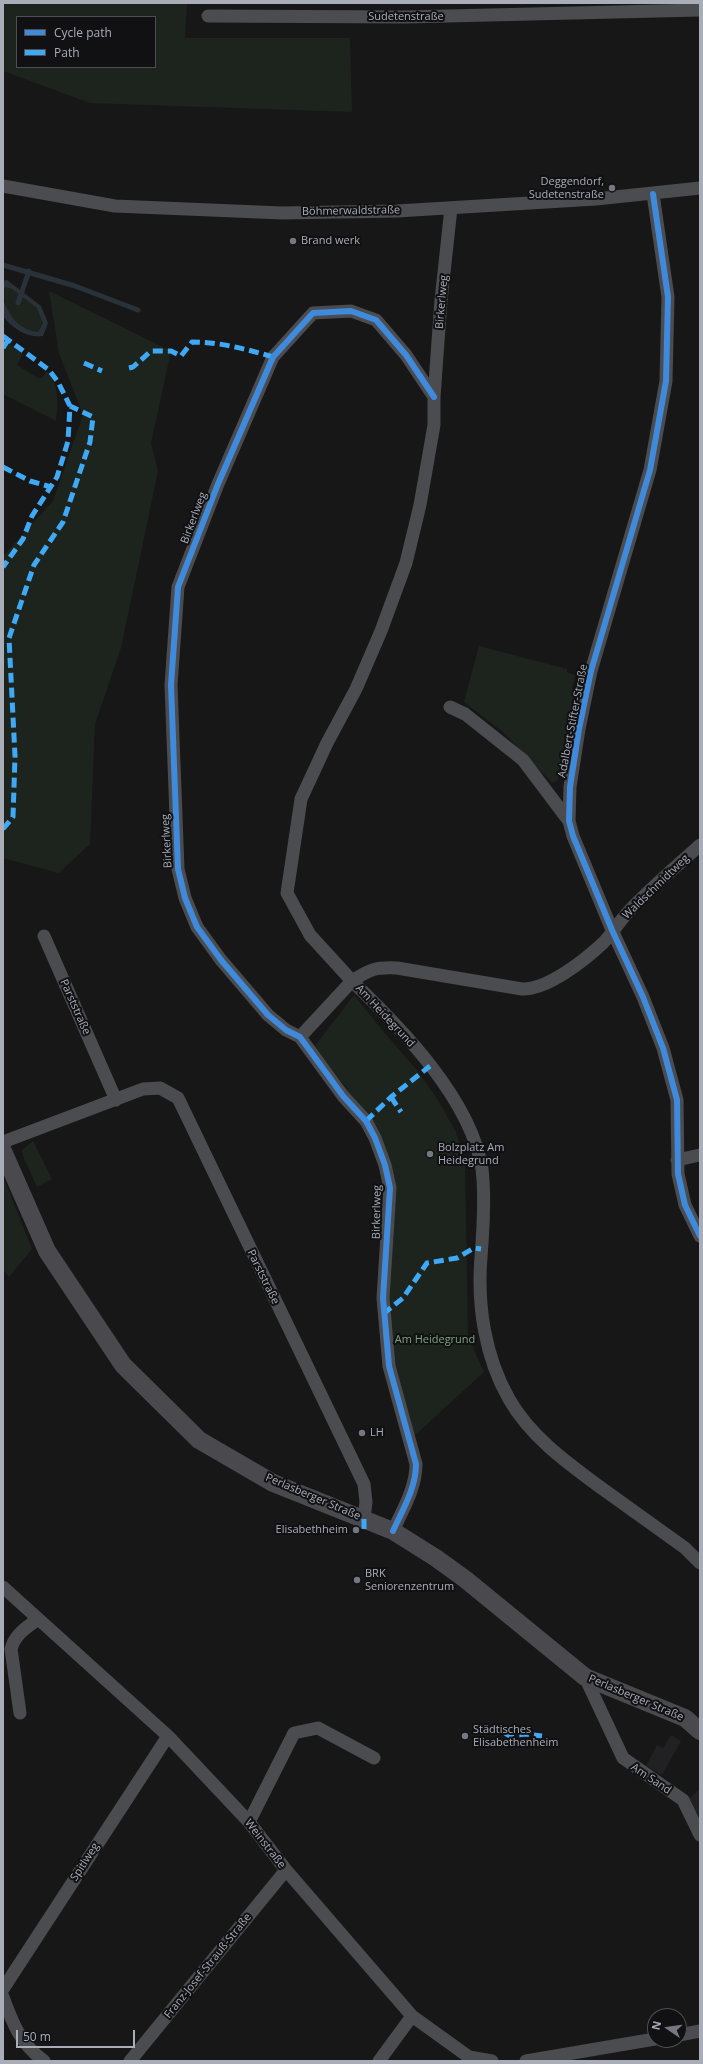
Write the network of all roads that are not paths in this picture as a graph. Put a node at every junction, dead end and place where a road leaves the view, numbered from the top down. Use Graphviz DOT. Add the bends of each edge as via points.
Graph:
graph roads {
  1 [pos="605,8"];
  2 [pos="700,10"];
  3 [pos="208,16"];
  4 [pos="3,186"];
  5 [pos="700,188"];
  6 [pos="653,194"];
  7 [pos="451,208"];
  8 [pos="434,397"];
  9 [pos="450,707"];
  10 [pos="569,821"];
  11 [pos="700,845"];
  12 [pos="612,930"];
  13 [pos="44,936"];
  14 [pos="352,981"];
  15 [pos="300,1037"];
  16 [pos="116,1100"];
  17 [pos="3,1142"];
  18 [pos="3,1151"];
  19 [pos="700,1155"];
  20 [pos="677,1160"];
  21 [pos="700,1236"];
  22 [pos="364,1519"];
  23 [pos="393,1531"];
  24 [pos="700,1563"];
  25 [pos="3,1587"];
  26 [pos="38,1619"];
  27 [pos="585,1678"];
  28 [pos="20,1713"];
  29 [pos="700,1731"];
  30 [pos="168,1736"];
  31 [pos="374,1758"];
  32 [pos="249,1822"];
  33 [pos="700,1835"];
  34 [pos="286,1870"];
  35 [pos="3,1989"];
  36 [pos="3,1996"];
  37 [pos="412,2016"];
  38 [pos="700,2031"];
  39 [pos="687,2033"];
  40 [pos="647,2041"];
  41 [pos="561,2058"];
  42 [pos="44,2061"];
  43 [pos="130,2061"];
  44 [pos="379,2061"];
  45 [pos="492,2061"];
  46 [pos="526,2061"];
  1 -- 2 [label="street, Sudetenstraße"];
  1 -- 3 [label="street, Sudetenstraße" via="405,17"];
  4 -- 7 [label="street, Böhmerwaldstraße" via="115,206 202,211 282,213"];
  5 -- 6 [label="street, Böhmerwaldstraße"];
  6 -- 7 [label="street, Böhmerwaldstraße"];
  6 -- 10 [label="street, Adalbert-Stifter-Straße" via="668,297 666,381 650,470 591,671 570,787"];
  7 -- 8 [label="street, Birkerlweg"];
  8 -- 14 [label="street, Birkerlweg" via="434,425 420,505 406,563 381,631 302,799 287,893 310,935"];
  8 -- 15 [label="street, Birkerlweg" via="406,355 376,320 351,311 313,313 273,357 218,484 178,587 171,684 178,869 185,898 197,927 221,960 268,1015 286,1030"];
  9 -- 10 [label="street, Adalbert-Stifter-Straße" via="465,714 523,760"];
  10 -- 12 [label="street, Adalbert-Stifter-Straße"];
  11 -- 12 [label="street, Waldschmidtweg"];
  12 -- 14 [label="street, Am Heidegrund" via="603,943 557,978 531,990 397,968 374,968"];
  12 -- 20 [label="street, Adalbert-Stifter-Straße" via="663,1048 677,1100"];
  13 -- 16 [label="street, Parststraße"];
  14 -- 15 [label="street, Am Heidegrund"];
  14 -- 24 [label="street, Am Heidegrund" via="384,1012 436,1072 455,1098 467,1124 482,1169 481,1300 487,1345 510,1401 524,1421 560,1456 685,1548"];
  15 -- 23 [label="street, Birkerlweg" via="343,1096 366,1121 385,1165 390,1188 383,1314 389,1366 416,1464 416,1478"];
  16 -- 17 [label="street, Parststraße"];
  16 -- 22 [label="street, Parststraße" via="143,1089 160,1088 178,1098 364,1484"];
  18 -- 22 [label="street, Perlasberger Straße" via="47,1251 123,1365 199,1440 273,1483"];
  19 -- 20 [label="street"];
  20 -- 21 [label="street, Adalbert-Stifter-Straße" via="685,1205"];
  22 -- 23 [label="street, Perlasberger Straße"];
  23 -- 27 [label="street, Perlasberger Straße" via="465,1579"];
  25 -- 26 [label="street, Weinstraße"];
  26 -- 28 [label="street" via="19,1632 11,1649"];
  26 -- 30 [label="street, Weinstraße"];
  27 -- 29 [label="street, Perlasberger Straße" via="685,1718"];
  27 -- 33 [label="street, Am Sand" via="623,1758 683,1800"];
  30 -- 32 [label="street, Weinstraße"];
  30 -- 35 [label="street, Spitlweg"];
  31 -- 32 [label="street" via="318,1728 294,1733"];
  32 -- 34 [label="street, Weinstraße"];
  34 -- 37 [label="street, Weinstraße"];
  34 -- 43 [label="street, Franz-Josef-Strauß-Straße"];
  36 -- 42 [label="street" via="12,2022 30,2050"];
  37 -- 44 [label="street"];
  37 -- 45 [label="street, Weinstraße" via="469,2057"];
  38 -- 39 [label="street"];
  40 -- 41 [label="street"];
  41 -- 46 [label="street"];
}
